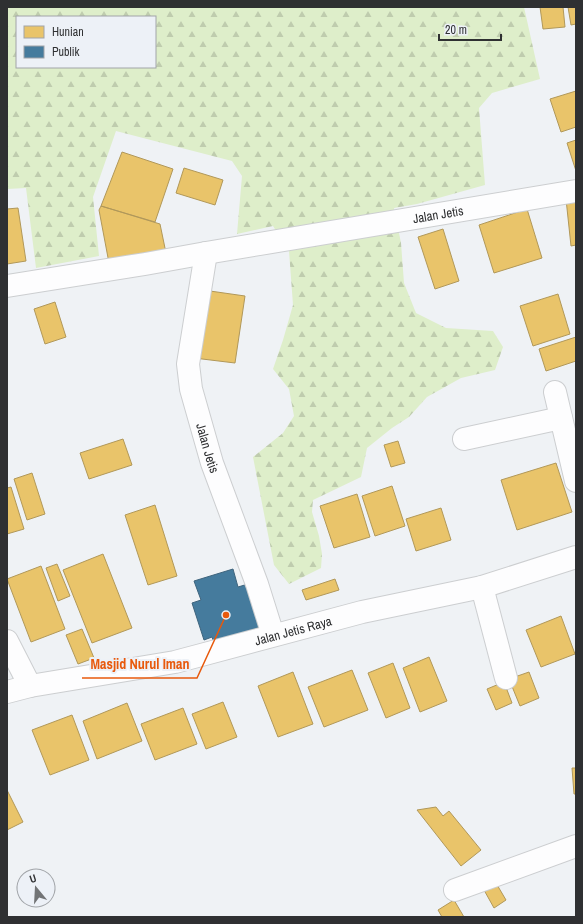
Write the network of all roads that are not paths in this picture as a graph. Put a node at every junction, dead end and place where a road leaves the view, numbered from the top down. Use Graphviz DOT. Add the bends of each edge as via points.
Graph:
graph roads {
  1 [pos="576,191"];
  2 [pos="206,253"];
  3 [pos="7,286"];
  4 [pos="555,392"];
  5 [pos="561,418"];
  6 [pos="464,438"];
  7 [pos="576,482"];
  8 [pos="576,557"];
  9 [pos="482,588"];
  10 [pos="273,635"];
  11 [pos="7,642"];
  12 [pos="506,678"];
  13 [pos="30,686"];
  14 [pos="7,692"];
  15 [pos="576,846"];
  16 [pos="455,890"];
  1 -- 2 [label="street, Jalan Jetis"];
  2 -- 3 [label="street, Jalan Jetis"];
  2 -- 10 [label="street, Jalan Jetis" via="188,364 191,389 212,463"];
  4 -- 5 [label="street"];
  5 -- 6 [label="street"];
  5 -- 7 [label="street"];
  8 -- 9 [label="street, Jalan Jetis Raya"];
  9 -- 10 [label="street, Jalan Jetis Raya" via="362,612"];
  9 -- 12 [label="street"];
  10 -- 13 [label="street, Jalan Jetis Raya" via="175,662"];
  11 -- 13 [label="street"];
  13 -- 14 [label="street, Jalan Jetis Raya"];
  15 -- 16 [label="street"];
}
